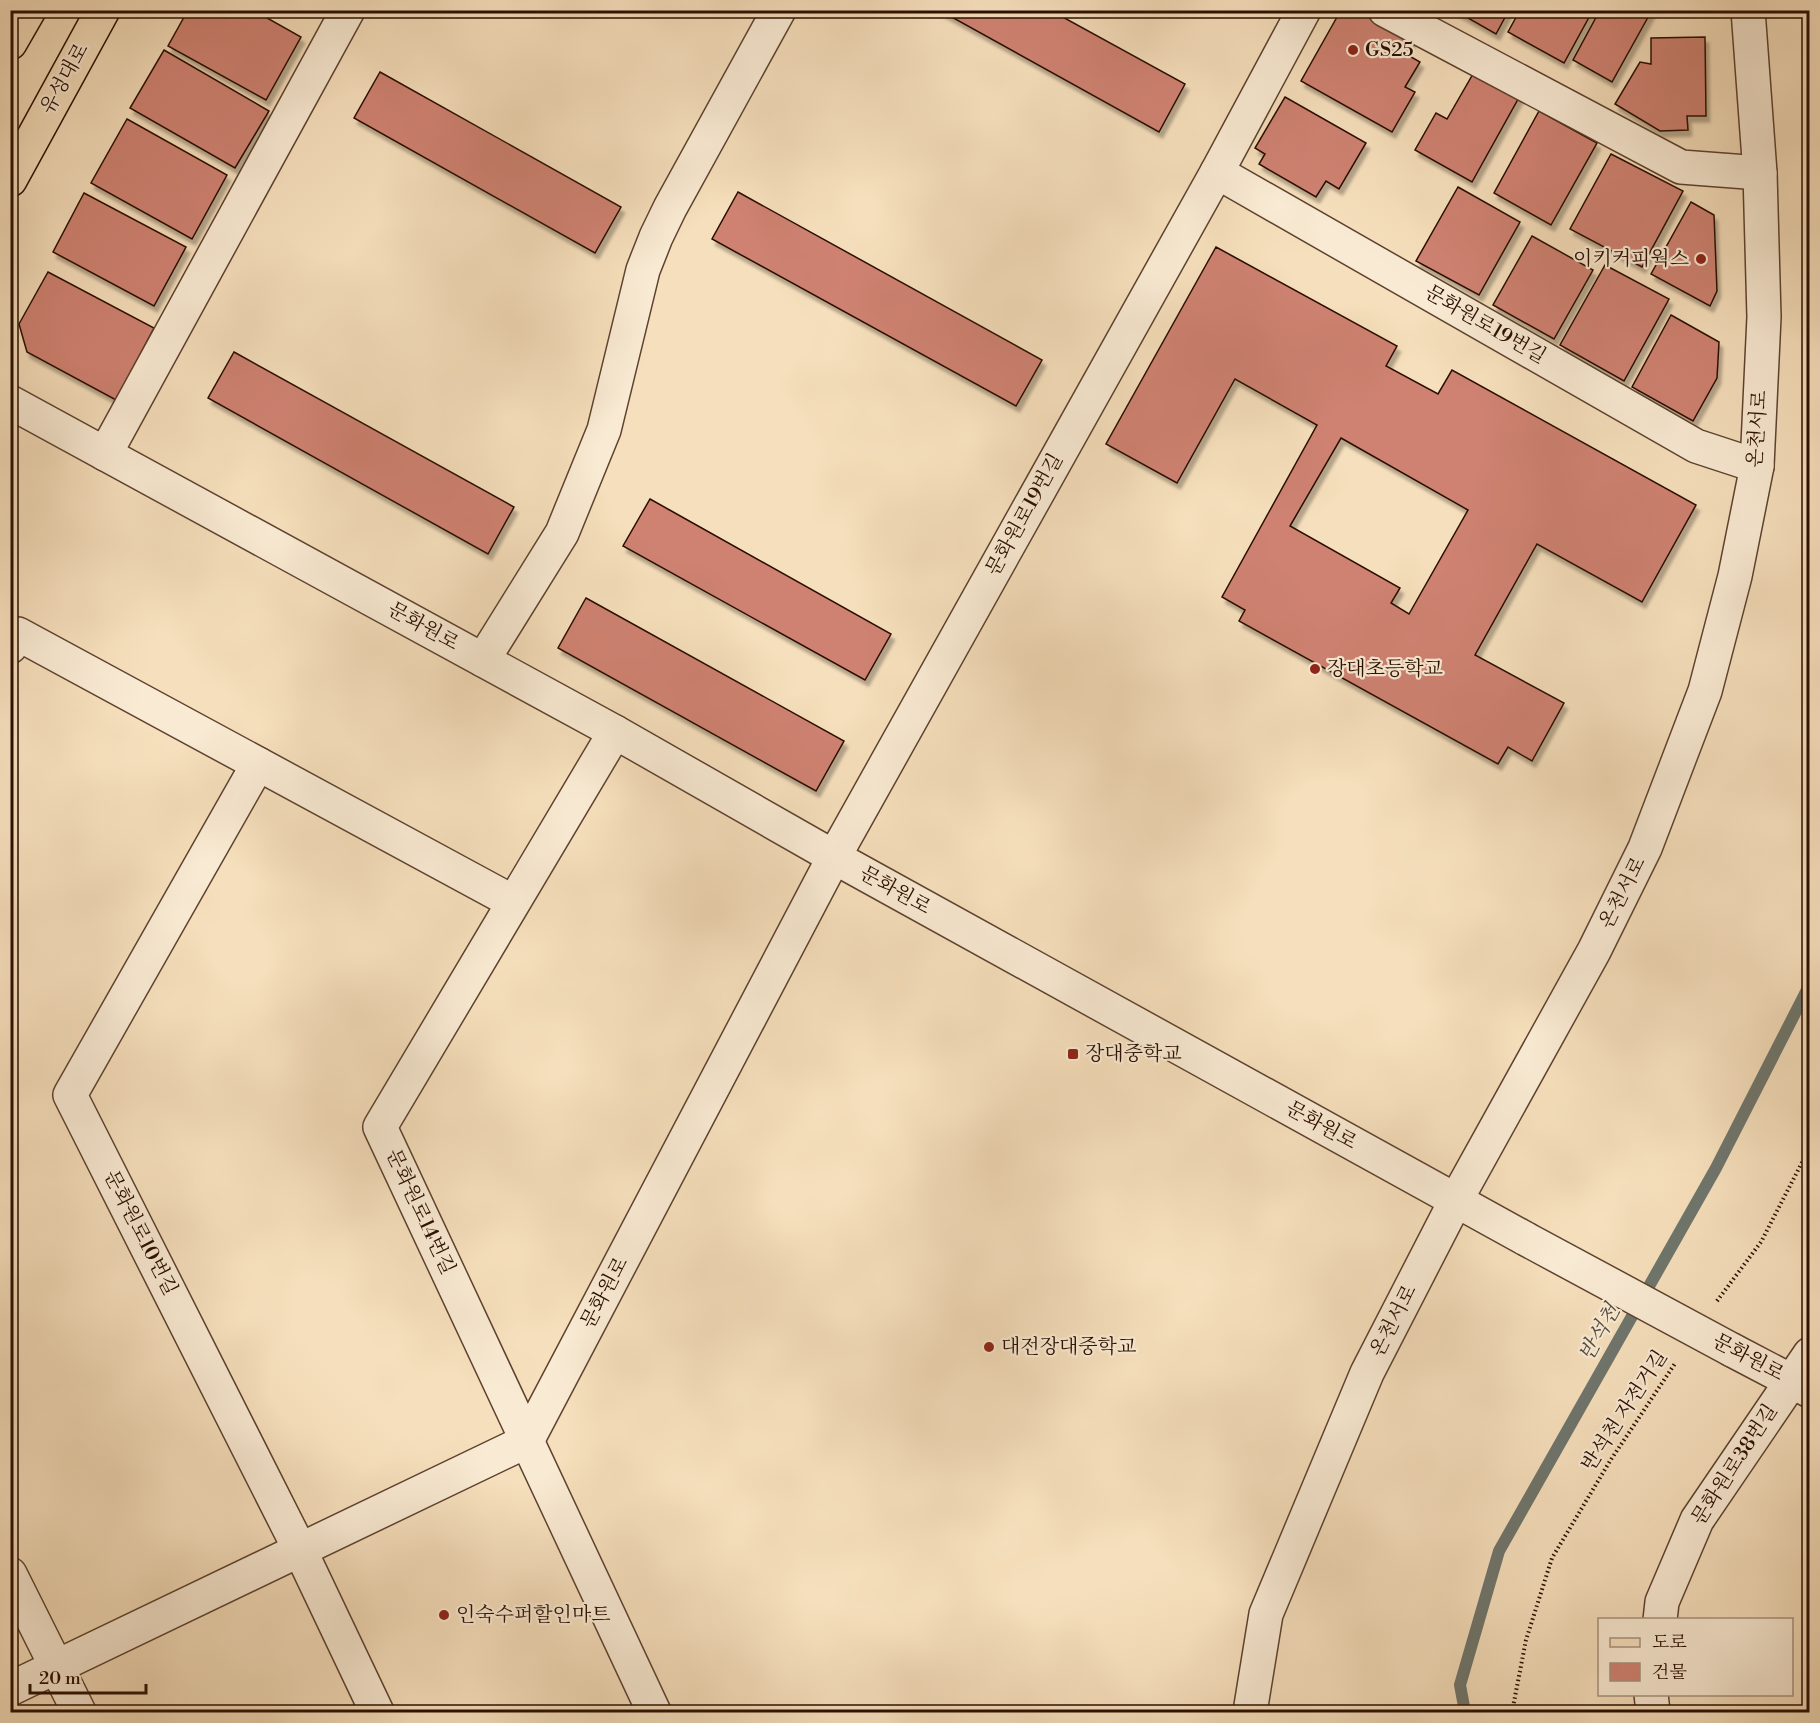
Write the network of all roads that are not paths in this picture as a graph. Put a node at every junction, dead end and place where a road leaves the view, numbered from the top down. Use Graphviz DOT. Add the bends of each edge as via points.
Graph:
graph roads {
  1 [pos="28,10"];
  2 [pos="103,10"];
  3 [pos="348,10"];
  4 [pos="779,10"];
  5 [pos="1304,10"];
  6 [pos="1385,10"];
  7 [pos="1748,10"];
  8 [pos="10,43"];
  9 [pos="1217,172"];
  10 [pos="1760,173"];
  11 [pos="10,180"];
  12 [pos="10,402"];
  13 [pos="105,454"];
  14 [pos="1757,466"];
  15 [pos="14,640"];
  16 [pos="483,660"];
  17 [pos="615,732"];
  18 [pos="258,764"];
  19 [pos="834,857"];
  20 [pos="513,902"];
  21 [pos="1456,1200"];
  22 [pos="1809,1354"];
  23 [pos="1800,1386"];
  24 [pos="527,1441"];
  25 [pos="300,1550"];
  26 [pos="10,1574"];
  27 [pos="1660,1618"];
  28 [pos="57,1666"];
  29 [pos="10,1689"];
  30 [pos="1651,1696"];
  31 [pos="79,1713"];
  32 [pos="377,1713"];
  33 [pos="654,1713"];
  34 [pos="1250,1713"];
  35 [pos="1653,1713"];
  1 -- 8 [label="main road"];
  2 -- 11 [label="main road, 유성대로"];
  3 -- 13 [label="street"];
  4 -- 16 [label="street" via="656,237 643,270 604,430 562,533"];
  5 -- 9 [label="street, 문화원로19번길"];
  6 -- 10 [label="street" via="1682,167"];
  7 -- 10 [label="street, 온천서로"];
  9 -- 14 [label="street, 문화원로19번길" via="1696,446"];
  9 -- 19 [label="street, 문화원로19번길"];
  10 -- 14 [label="street, 온천서로" via="1764,317"];
  12 -- 13 [label="street, 문화원로"];
  13 -- 16 [label="street, 문화원로"];
  14 -- 21 [label="street, 온천서로" via="1735,576 1705,691 1645,849 1594,951"];
  15 -- 18 [label="street"];
  16 -- 17 [label="street, 문화원로"];
  17 -- 19 [label="street, 문화원로"];
  17 -- 20 [label="street, 문화원로14번길"];
  18 -- 20 [label="street"];
  18 -- 25 [label="street, 문화원로10번길" via="70,1095"];
  19 -- 21 [label="street, 문화원로"];
  19 -- 24 [label="street, 문화원로"];
  20 -- 24 [label="street, 문화원로14번길" via="380,1127"];
  21 -- 23 [label="street, 문화원로, bridge"];
  21 -- 34 [label="street, 온천서로" via="1366,1373 1266,1614"];
  22 -- 23 [label="street, 문화원로38번길"];
  23 -- 27 [label="street, 문화원로38번길" via="1696,1520 1662,1602"];
  24 -- 25 [label="street"];
  24 -- 33 [label="street, 문화원로14번길"];
  25 -- 28 [label="street"];
  25 -- 32 [label="street, 문화원로10번길"];
  26 -- 28 [label="street"];
  28 -- 29 [label="street"];
  28 -- 31 [label="street"];
  30 -- 35 [label="street"];
}
